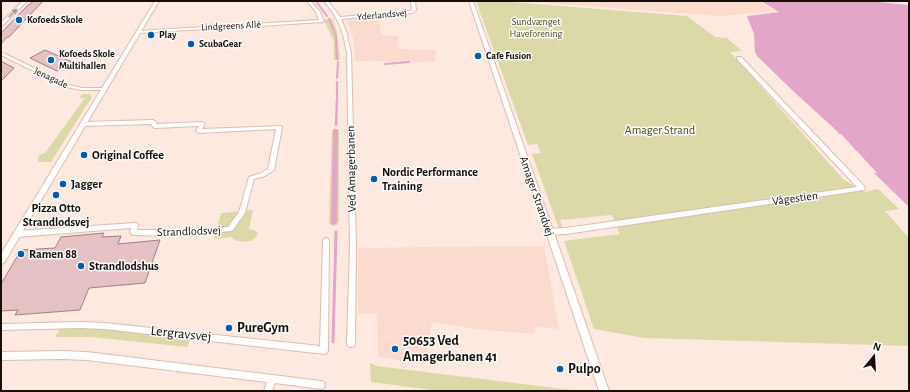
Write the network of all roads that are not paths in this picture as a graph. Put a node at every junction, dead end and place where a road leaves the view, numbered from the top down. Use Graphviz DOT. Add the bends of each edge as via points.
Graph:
graph roads {
  1 [pos="25,1"];
  2 [pos="157,1"];
  3 [pos="309,1"];
  4 [pos="326,1"];
  5 [pos="413,1"];
  6 [pos="471,1"];
  7 [pos="340,18"];
  8 [pos="1,25"];
  9 [pos="139,32"];
  10 [pos="1,53"];
  11 [pos="10,58"];
  12 [pos="739,58"];
  13 [pos="1,59"];
  14 [pos="104,89"];
  15 [pos="83,124"];
  16 [pos="549,232"];
  17 [pos="17,234"];
  18 [pos="326,241"];
  19 [pos="1,261"];
  20 [pos="1,327"];
  21 [pos="351,343"];
  22 [pos="1,356"];
  23 [pos="272,379"];
  24 [pos="321,385"];
  25 [pos="268,391"];
  26 [pos="604,391"];
  8 -- 1 [label="street, one-way"];
  2 -- 9 [label="street"];
  3 -- 9 [label="street, Lindgreens Allé" via="322,21"];
  4 -- 7 [label="street, Ved Amagerbanen"];
  5 -- 7 [label="street, Yderlandsvej" via="412,12"];
  6 -- 16 [label="street, Amager Strandvej"];
  7 -- 21 [label="street, Ved Amagerbanen" via="347,37 349,53"];
  9 -- 14 [label="street"];
  10 -- 11 [label="street, Jenagade"];
  11 -- 13 [label="street"];
  11 -- 14 [label="street, Jenagade" via="68,86"];
  12 -- 16 [label="street, Vågestien" via="862,188"];
  14 -- 15 [label="street"];
  15 -- 17 [label="street"];
  15 -- 17 [label="street, Strandlodsvej" via="202,124 199,131 279,127 271,170 251,178 242,212 230,229 177,233 133,232 135,226"];
  16 -- 26 [label="street, Amager Strandvej"];
  17 -- 19 [label="street"];
  18 -- 20 [label="street, Lergravsvej" via="324,350 105,326"];
  22 -- 23 [label="street" via="87,356"];
  23 -- 24 [label="street"];
  23 -- 25 [label="street"];
}
